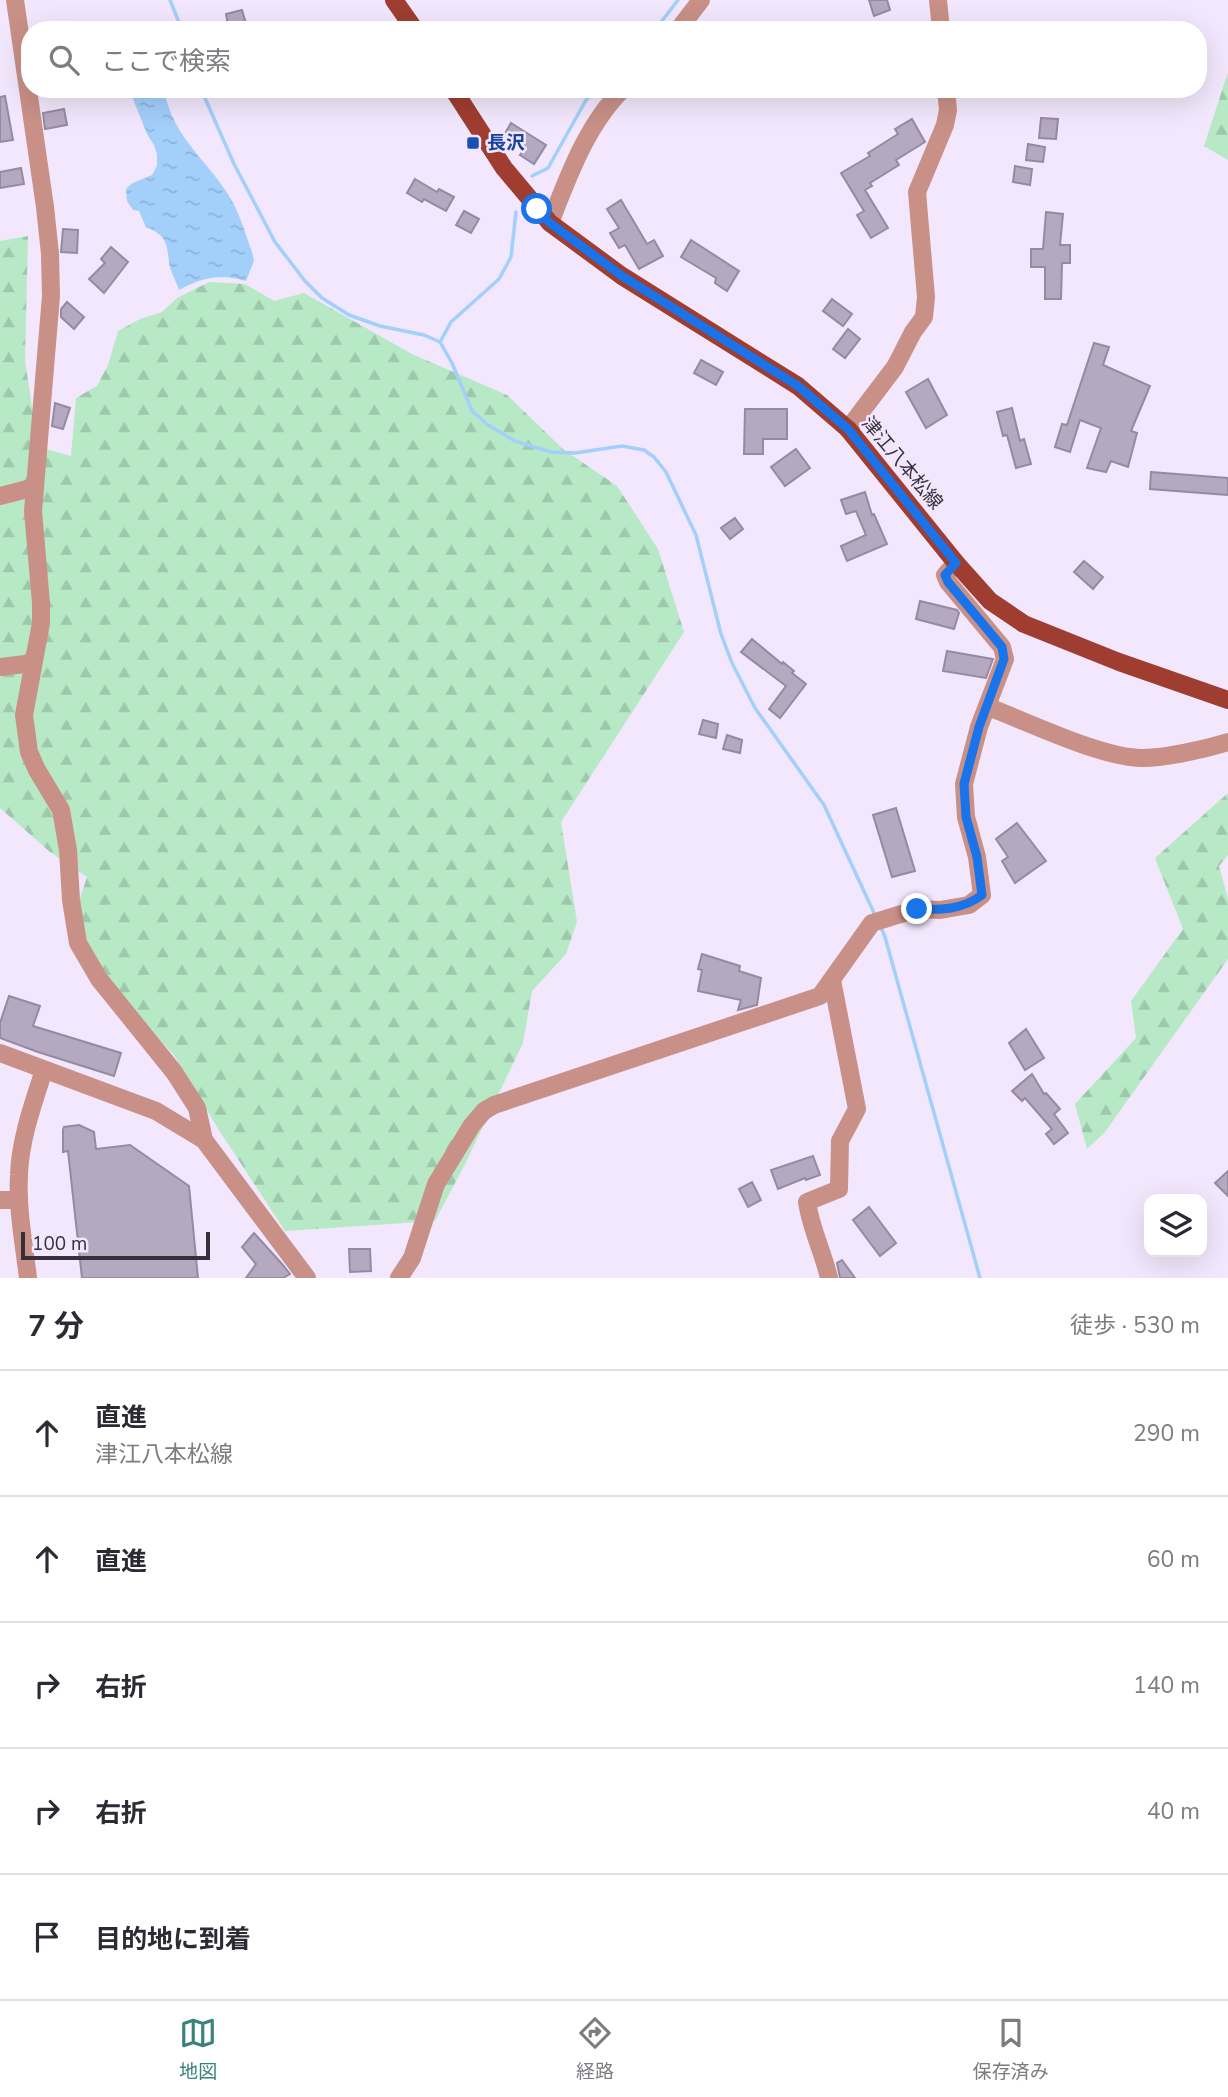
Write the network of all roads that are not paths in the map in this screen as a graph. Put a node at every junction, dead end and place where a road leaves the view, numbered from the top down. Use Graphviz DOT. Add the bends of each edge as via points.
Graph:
graph roads {
  1 [pos="15,0"];
  2 [pos="394,0"];
  3 [pos="701,0"];
  4 [pos="938,0"];
  5 [pos="409,21"];
  6 [pos="685,21"];
  7 [pos="940,21"];
  8 [pos="21,44"];
  9 [pos="29,98"];
  10 [pos="459,98"];
  11 [pos="614,98"];
  12 [pos="947,98"];
  13 [pos="550,223"];
  14 [pos="848,429"];
  15 [pos="35,487"];
  16 [pos="0,496"];
  17 [pos="956,563"];
  18 [pos="33,663"];
  19 [pos="0,667"];
  20 [pos="1228,700"];
  21 [pos="988,706"];
  22 [pos="1228,742"];
  23 [pos="832,980"];
  24 [pos="0,1053"];
  25 [pos="44,1070"];
  26 [pos="204,1140"];
  27 [pos="0,1200"];
  28 [pos="19,1200"];
  29 [pos="28,1278"];
  30 [pos="307,1278"];
  31 [pos="400,1278"];
  32 [pos="829,1278"];
  1 -- 8 [label="street"];
  2 -- 5 [label="main road"];
  3 -- 6 [label="street"];
  4 -- 7 [label="street"];
  9 -- 15 [label="street" via="50,254 51,296"];
  10 -- 13 [label="main road, 津江八本松線" via="504,168"];
  11 -- 13 [label="street" via="566,180"];
  12 -- 14 [label="street" via="945,125 917,192 924,317 895,367"];
  13 -- 14 [label="main road, 津江八本松線" via="622,276 798,386"];
  14 -- 17 [label="main road, 津江八本松線"];
  15 -- 16 [label="street"];
  15 -- 18 [label="street" via="41,623"];
  17 -- 20 [label="main road, 津江八本松線" via="990,601 1024,624"];
  17 -- 21 [label="street" via="945,575 948,582 1002,647 1004,659"];
  18 -- 19 [label="street"];
  18 -- 26 [label="street" via="24,715 29,752 61,810 78,943 99,979 192,1099"];
  21 -- 22 [label="street" via="1122,755 1144,758"];
  21 -- 23 [label="street" via="964,784 982,895 969,905 917,909 872,923"];
  23 -- 31 [label="street" via="820,996 484,1111 436,1184 412,1258"];
  23 -- 32 [label="street" via="856,1109 840,1141 839,1189 807,1202"];
  24 -- 25 [label="street"];
  25 -- 26 [label="street" via="156,1111"];
  25 -- 28 [label="street" via="23,1145"];
  26 -- 30 [label="street"];
  27 -- 28 [label="street"];
  28 -- 29 [label="street"];
}
